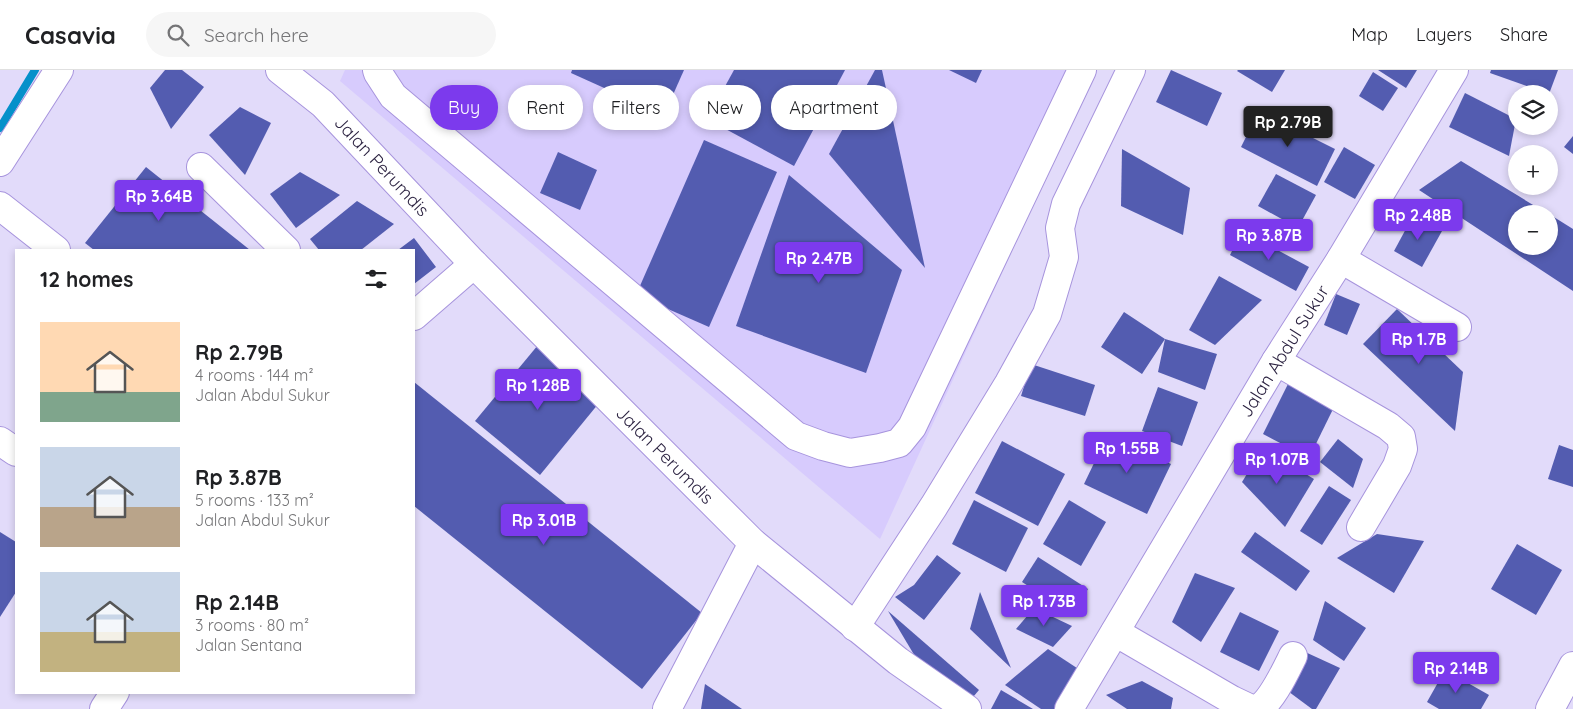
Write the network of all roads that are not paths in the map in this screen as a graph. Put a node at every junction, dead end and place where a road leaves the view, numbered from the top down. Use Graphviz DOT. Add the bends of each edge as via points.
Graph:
graph roads {
  1 [pos="59,70"];
  2 [pos="280,70"];
  3 [pos="377,70"];
  4 [pos="1082,70"];
  5 [pos="1131,70"];
  6 [pos="1454,70"];
  7 [pos="0,162"];
  8 [pos="201,167"];
  9 [pos="0,206"];
  10 [pos="55,249"];
  11 [pos="285,249"];
  12 [pos="1341,259"];
  13 [pos="474,264"];
  14 [pos="415,315"];
  15 [pos="1457,327"];
  16 [pos="1276,360"];
  17 [pos="0,441"];
  18 [pos="15,451"];
  19 [pos="1361,527"];
  20 [pos="753,543"];
  21 [pos="855,627"];
  22 [pos="1115,632"];
  23 [pos="1293,656"];
  24 [pos="1573,666"];
  25 [pos="114,694"];
  26 [pos="104,709"];
  27 [pos="667,709"];
  28 [pos="967,709"];
  29 [pos="1069,709"];
  30 [pos="1252,709"];
  31 [pos="1257,709"];
  32 [pos="1550,709"];
  1 -- 7 [label="street"];
  2 -- 13 [label="street, Jalan Perumdis" via="323,104"];
  3 -- 4 [label="street" via="393,96 796,436 850,453 899,443 912,427"];
  5 -- 21 [label="street" via="1066,204 1060,228 1064,257 1047,314 944,490"];
  6 -- 12 [label="street, Jalan Abdul Sukur"];
  8 -- 11 [label="street"];
  9 -- 10 [label="street"];
  12 -- 15 [label="street"];
  12 -- 16 [label="street, Jalan Abdul Sukur"];
  13 -- 14 [label="street"];
  13 -- 20 [label="street, Jalan Perumdis"];
  16 -- 19 [label="street" via="1388,426 1401,437 1403,449 1397,466"];
  16 -- 22 [label="street, Jalan Abdul Sukur"];
  17 -- 18 [label="street"];
  20 -- 21 [label="street, Jalan Perumdis"];
  20 -- 27 [label="street"];
  21 -- 28 [label="street, Jalan Perumdis"];
  22 -- 29 [label="street, Jalan Abdul Sukur"];
  22 -- 30 [label="street"];
  23 -- 31 [label="street" via="1268,701"];
  24 -- 32 [label="street"];
  25 -- 26 [label="street"];
}
